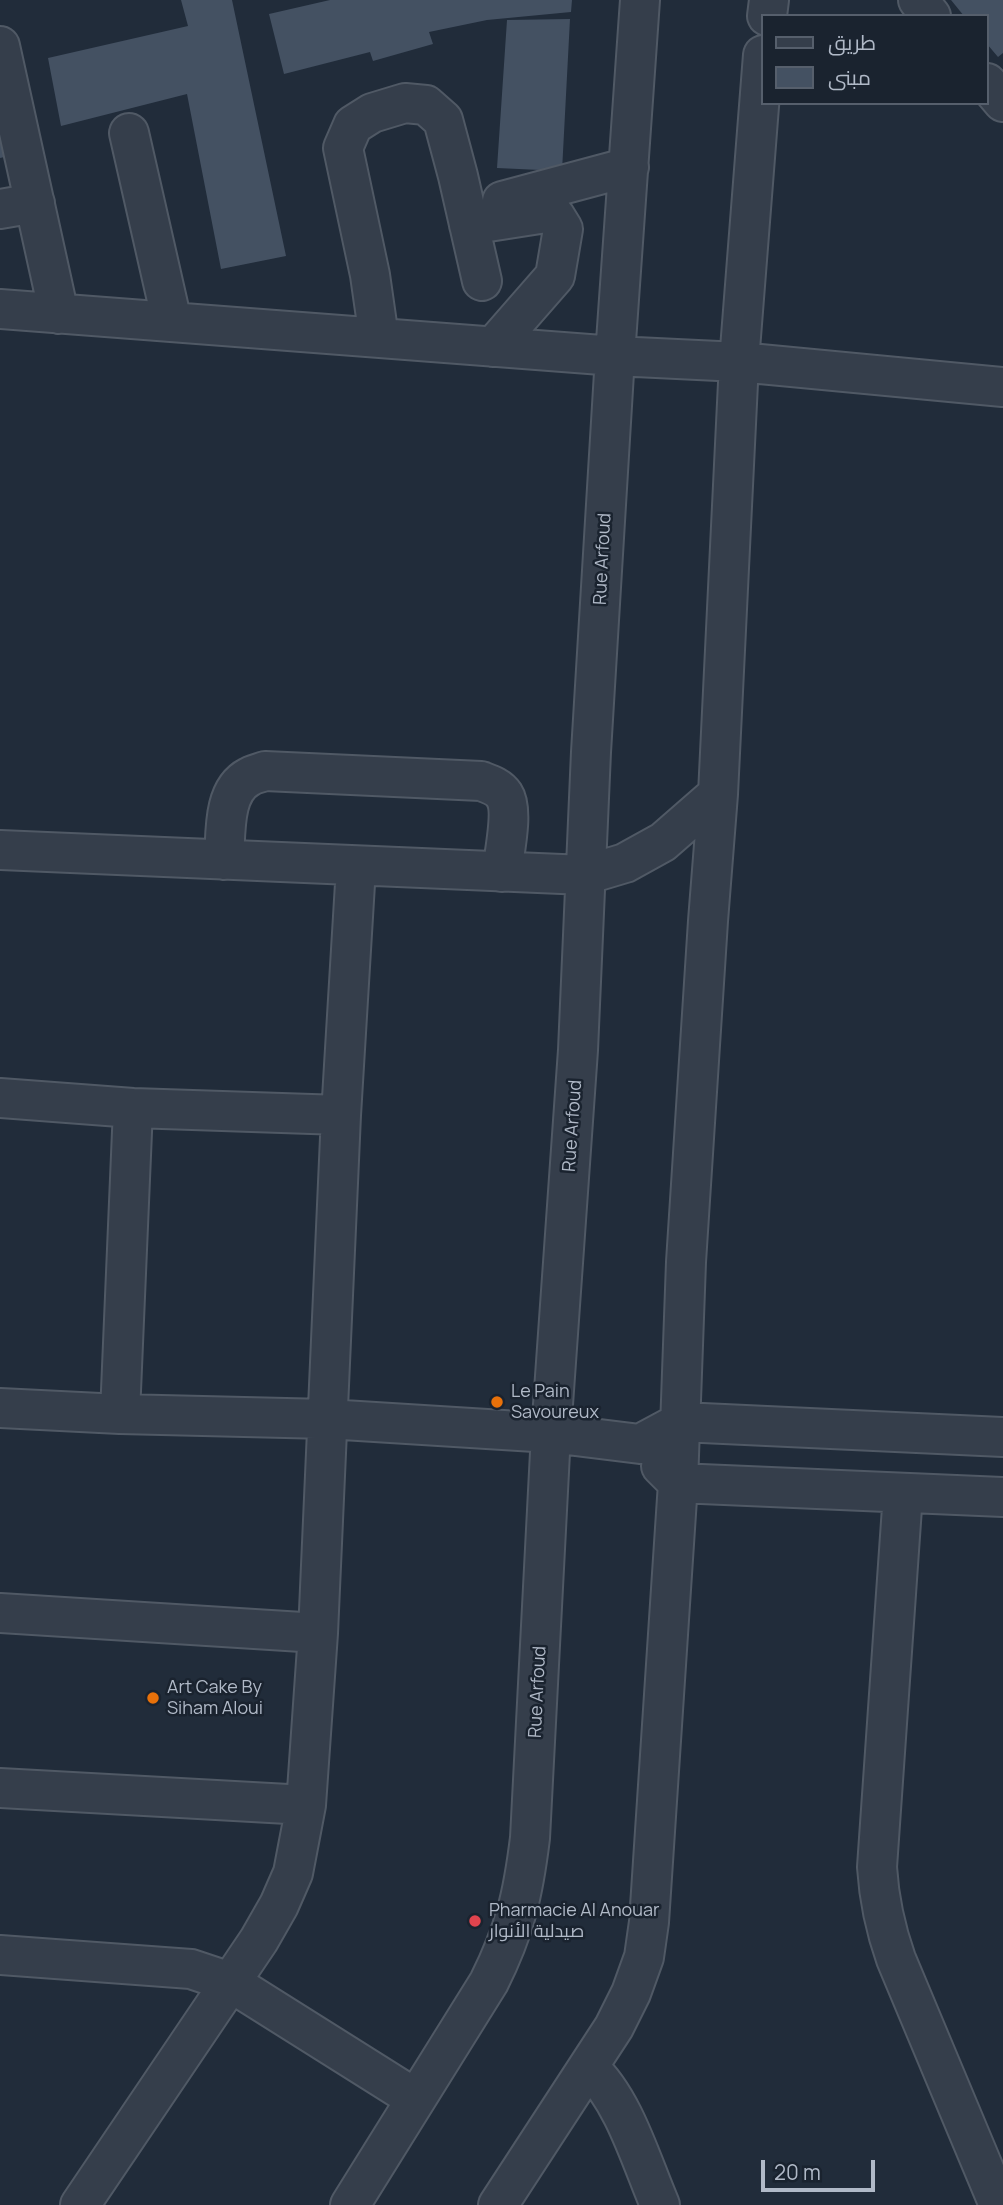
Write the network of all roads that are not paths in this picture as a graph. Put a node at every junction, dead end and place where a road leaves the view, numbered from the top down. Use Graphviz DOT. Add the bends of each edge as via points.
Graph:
graph roads {
  1 [pos="640,0"];
  2 [pos="918,0"];
  3 [pos="930,14"];
  4 [pos="0,46"];
  5 [pos="762,68"];
  6 [pos="129,133"];
  7 [pos="629,167"];
  8 [pos="17,206"];
  9 [pos="468,217"];
  10 [pos="482,281"];
  11 [pos="0,309"];
  12 [pos="59,314"];
  13 [pos="172,322"];
  14 [pos="379,338"];
  15 [pos="494,347"];
  16 [pos="615,356"];
  17 [pos="739,362"];
  18 [pos="1003,387"];
  19 [pos="718,794"];
  20 [pos="0,849"];
  21 [pos="224,860"];
  22 [pos="356,867"];
  23 [pos="502,872"];
  24 [pos="585,875"];
  25 [pos="0,1098"];
  26 [pos="133,1108"];
  27 [pos="341,1115"];
  28 [pos="0,1408"];
  29 [pos="120,1414"];
  30 [pos="327,1419"];
  31 [pos="681,1422"];
  32 [pos="551,1433"];
  33 [pos="1003,1437"];
  34 [pos="640,1444"];
  35 [pos="678,1483"];
  36 [pos="903,1493"];
  37 [pos="1003,1497"];
  38 [pos="0,1613"];
  39 [pos="318,1633"];
  40 [pos="0,1788"];
  41 [pos="306,1805"];
  42 [pos="0,1955"];
  43 [pos="230,1982"];
  44 [pos="589,2068"];
  45 [pos="416,2099"];
  46 [pos="80,2205"];
  47 [pos="350,2205"];
  48 [pos="498,2205"];
  49 [pos="660,2205"];
  50 [pos="999,2205"];
  1 -- 7 [label="street, Rue Arfoud"];
  2 -- 3 [label="street"];
  4 -- 8 [label="street"];
  5 -- 17 [label="street"];
  6 -- 13 [label="street"];
  7 -- 9 [label="street"];
  7 -- 16 [label="street, Rue Arfoud"];
  8 -- 12 [label="street"];
  9 -- 10 [label="street"];
  9 -- 14 [label="street" via="443,120 426,105 405,103 372,113 353,125 343,148"];
  9 -- 15 [label="street" via="546,213 555,216 563,229 555,276"];
  11 -- 12 [label="street"];
  12 -- 13 [label="street"];
  13 -- 14 [label="street"];
  14 -- 15 [label="street"];
  15 -- 16 [label="street"];
  16 -- 17 [label="street"];
  16 -- 24 [label="street, Rue Arfoud"];
  17 -- 18 [label="street"];
  17 -- 19 [label="street"];
  19 -- 24 [label="street" via="663,842 625,863"];
  19 -- 31 [label="street" via="686,1262"];
  20 -- 21 [label="street"];
  21 -- 22 [label="street"];
  21 -- 23 [label="street" via="234,791 247,778 265,771 481,780 505,796 509,809"];
  22 -- 23 [label="street"];
  22 -- 27 [label="street"];
  23 -- 24 [label="street"];
  24 -- 32 [label="street, Rue Arfoud" via="578,1051"];
  25 -- 26 [label="street"];
  26 -- 27 [label="street"];
  26 -- 29 [label="street"];
  27 -- 30 [label="street"];
  28 -- 29 [label="street"];
  29 -- 30 [label="street"];
  30 -- 32 [label="street"];
  30 -- 39 [label="street"];
  31 -- 33 [label="street"];
  31 -- 34 [label="street"];
  31 -- 35 [label="street"];
  32 -- 34 [label="street"];
  32 -- 45 [label="street, Rue Arfoud" via="530,1838 517,1916 489,1982"];
  34 -- 35 [label="street"];
  35 -- 36 [label="street"];
  35 -- 44 [label="street" via="644,1957 631,1993"];
  36 -- 37 [label="street"];
  36 -- 50 [label="street" via="877,1867 879,1899 897,1959"];
  38 -- 39 [label="street"];
  39 -- 41 [label="street"];
  40 -- 41 [label="street"];
  41 -- 43 [label="street" via="293,1873 279,1905"];
  42 -- 43 [label="street" via="191,1969"];
  43 -- 45 [label="street"];
  43 -- 46 [label="street"];
  44 -- 48 [label="street"];
  44 -- 49 [label="street" via="601,2079 622,2116"];
  45 -- 47 [label="street, Rue Arfoud"];
}
